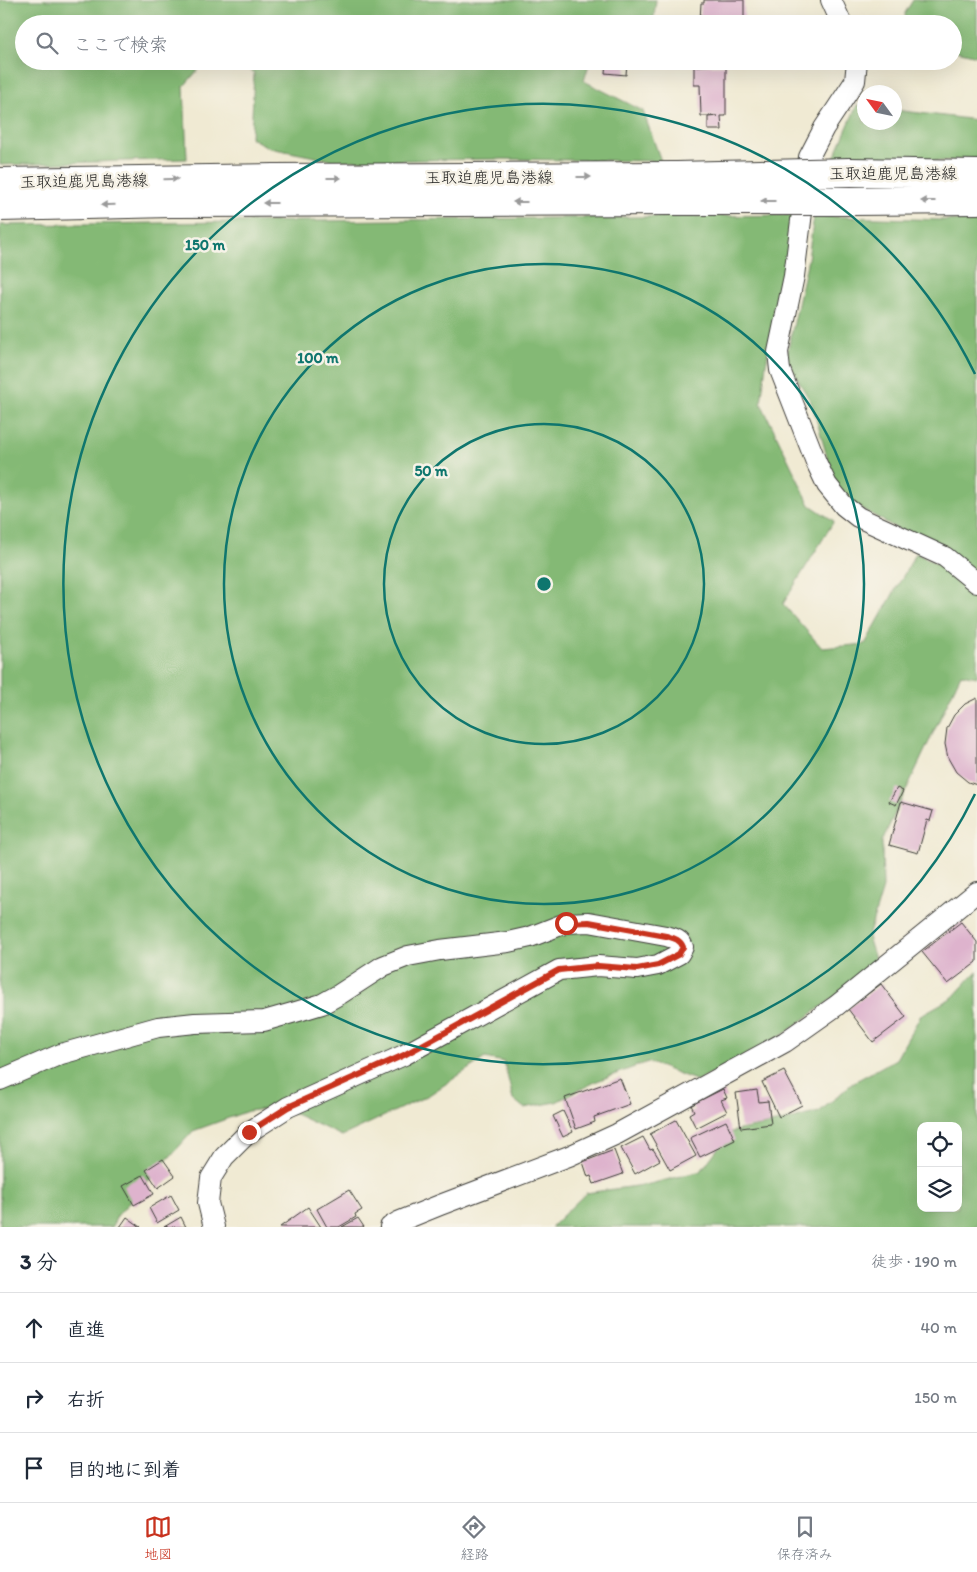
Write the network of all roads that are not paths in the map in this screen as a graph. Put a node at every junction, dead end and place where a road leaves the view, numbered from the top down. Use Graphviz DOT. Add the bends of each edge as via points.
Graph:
graph roads {
  1 [pos="831,0"];
  2 [pos="838,15"];
  3 [pos="856,70"];
  4 [pos="977,174"];
  5 [pos="0,182"];
  6 [pos="675,189"];
  7 [pos="977,200"];
  8 [pos="0,207"];
  9 [pos="977,583"];
  10 [pos="977,892"];
  11 [pos="0,1080"];
  12 [pos="214,1227"];
  13 [pos="390,1227"];
  1 -- 2 [label="street"];
  3 -- 9 [label="street" via="854,81 809,157 794,276 778,352 780,370 816,462 827,485 844,506 858,518 945,557"];
  4 -- 6 [label="main road, 玉取迫鹿児島港線, bridge" via="850,172"];
  5 -- 6 [label="main road, 玉取迫鹿児島港線, one-way" via="284,178"];
  7 -- 6 [label="main road, 玉取迫鹿児島港線, one-way, bridge" via="852,201"];
  6 -- 8 [label="main road, 玉取迫鹿児島港線, one-way"];
  10 -- 13 [label="street" via="836,1006 785,1042 617,1134"];
  11 -- 12 [label="street" via="62,1054 158,1027 264,1021 322,1004 383,966 408,956 508,942 566,923 589,922 666,936 682,943 679,954 658,965 637,969 598,966 559,970 404,1055 288,1107 249,1132 224,1158 212,1178 208,1203"];
}
